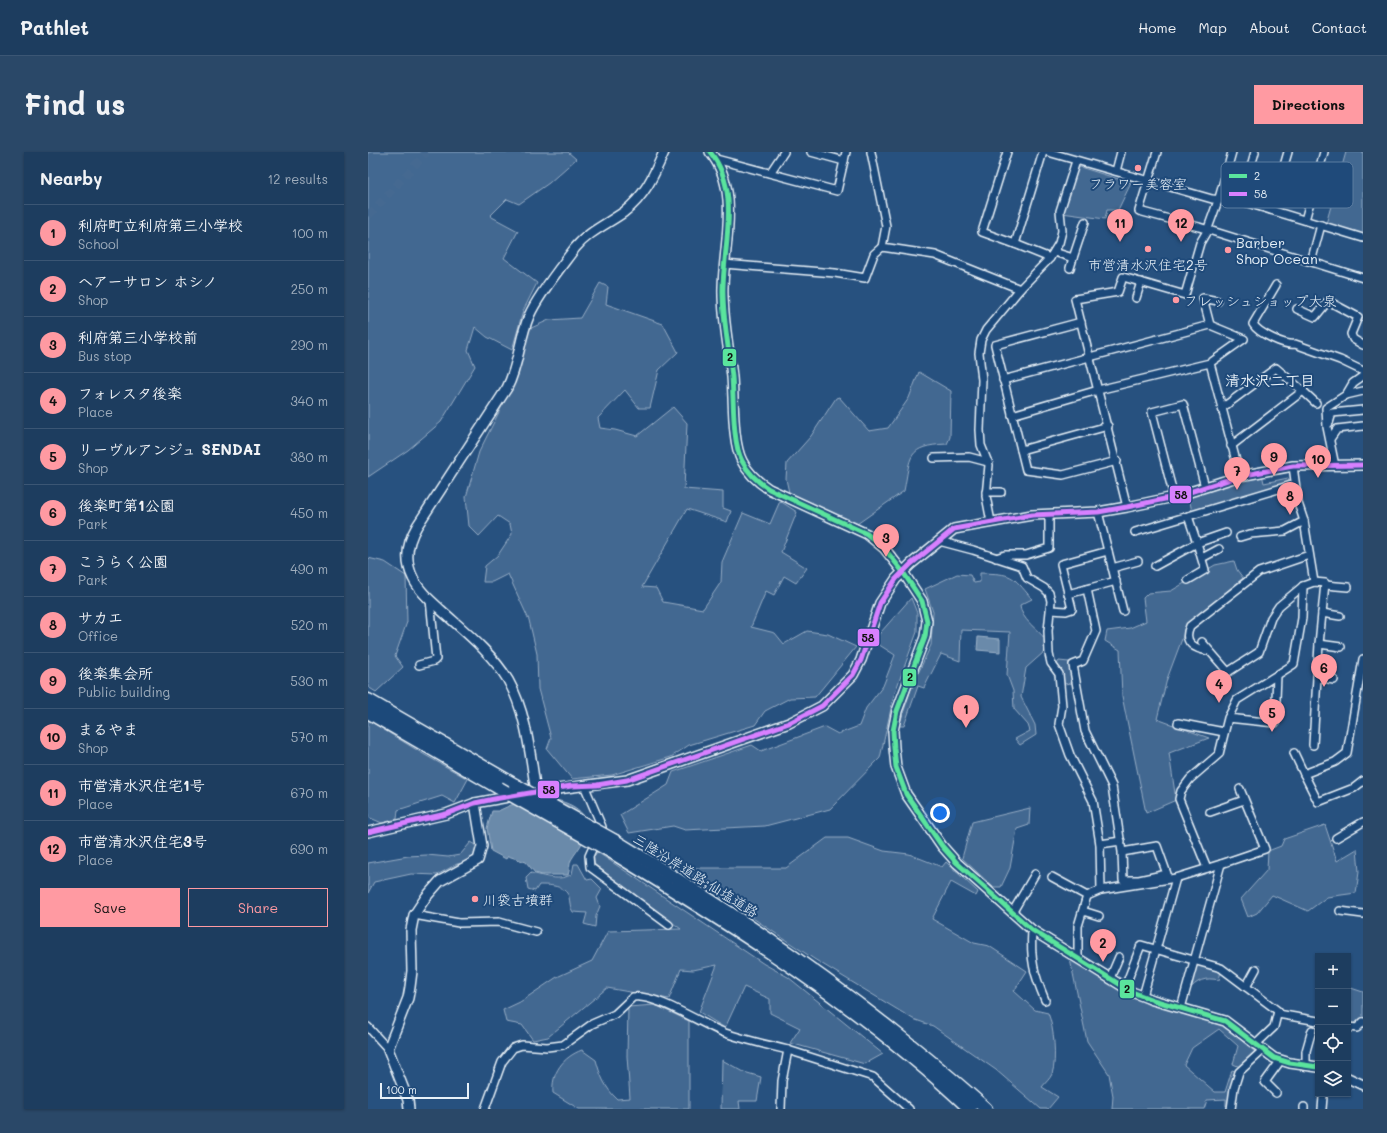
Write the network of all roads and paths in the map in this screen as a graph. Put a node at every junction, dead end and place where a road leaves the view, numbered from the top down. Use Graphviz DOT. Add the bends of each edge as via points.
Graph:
graph roads {
  1 [pos="664,152"];
  2 [pos="784,152"];
  3 [pos="811,152"];
  4 [pos="846,152"];
  5 [pos="870,152"];
  6 [pos="1007,152"];
  7 [pos="1043,152"];
  8 [pos="1048,152"];
  9 [pos="1121,152"];
  10 [pos="1157,152"];
  11 [pos="1232,152"];
  12 [pos="1255,152"];
  13 [pos="1288,152"];
  14 [pos="1324,152"];
  15 [pos="713,156"];
  16 [pos="844,160"];
  17 [pos="1076,161"];
  18 [pos="1229,162"];
  19 [pos="1252,162"];
  20 [pos="1285,162"];
  21 [pos="1321,162"];
  22 [pos="1116,171"];
  23 [pos="770,173"];
  24 [pos="1148,181"];
  25 [pos="1221,191"];
  26 [pos="1219,198"];
  27 [pos="1264,208"];
  28 [pos="1308,208"];
  29 [pos="1271,210"];
  30 [pos="1305,220"];
  31 [pos="1085,222"];
  32 [pos="1322,225"];
  33 [pos="1207,231"];
  34 [pos="1363,238"];
  35 [pos="1015,244"];
  36 [pos="882,247"];
  37 [pos="1052,255"];
  38 [pos="1072,258"];
  39 [pos="1311,262"];
  40 [pos="724,264"];
  41 [pos="1070,268"];
  42 [pos="1363,278"];
  43 [pos="1141,282"];
  44 [pos="1276,285"];
  45 [pos="1020,289"];
  46 [pos="1136,298"];
  47 [pos="1218,301"];
  48 [pos="1297,309"];
  49 [pos="1081,322"];
  50 [pos="1210,325"];
  51 [pos="1363,345"];
  52 [pos="1090,357"];
  53 [pos="1210,363"];
  54 [pos="1363,371"];
  55 [pos="1363,376"];
  56 [pos="1003,380"];
  57 [pos="1098,390"];
  58 [pos="1303,391"];
  59 [pos="1363,391"];
  60 [pos="1346,395"];
  61 [pos="1316,403"];
  62 [pos="1222,408"];
  63 [pos="1363,410"];
  64 [pos="1012,415"];
  65 [pos="1108,426"];
  66 [pos="1363,426"];
  67 [pos="1327,427"];
  68 [pos="1330,439"];
  69 [pos="1231,446"];
  70 [pos="1021,450"];
  71 [pos="934,458"];
  72 [pos="1117,461"];
  73 [pos="988,462"];
  74 [pos="1363,465"];
  75 [pos="1293,466"];
  76 [pos="1335,466"];
  77 [pos="1240,476"];
  78 [pos="1295,484"];
  79 [pos="1205,487"];
  80 [pos="986,492"];
  81 [pos="1001,492"];
  82 [pos="1174,497"];
  83 [pos="1127,507"];
  84 [pos="1098,512"];
  85 [pos="1049,514"];
  86 [pos="1188,516"];
  87 [pos="1304,521"];
  88 [pos="991,522"];
  89 [pos="1135,532"];
  90 [pos="1226,533"];
  91 [pos="1240,537"];
  92 [pos="939,542"];
  93 [pos="1196,543"];
  94 [pos="1219,549"];
  95 [pos="1108,551"];
  96 [pos="1309,555"];
  97 [pos="996,558"];
  98 [pos="1202,558"];
  99 [pos="1138,562"];
  100 [pos="1155,566"];
  101 [pos="1112,568"];
  102 [pos="903,572"];
  103 [pos="1188,580"];
  104 [pos="1116,581"];
  105 [pos="1314,582"];
  106 [pos="1325,585"];
  107 [pos="1303,586"];
  108 [pos="1348,587"];
  109 [pos="1087,589"];
  110 [pos="1068,594"];
  111 [pos="430,600"];
  112 [pos="1051,610"];
  113 [pos="1123,611"];
  114 [pos="1322,613"];
  115 [pos="1340,616"];
  116 [pos="1202,642"];
  117 [pos="1319,644"];
  118 [pos="1341,647"];
  119 [pos="1209,651"];
  120 [pos="1363,659"];
  121 [pos="419,665"];
  122 [pos="1277,675"];
  123 [pos="1317,678"];
  124 [pos="1334,680"];
  125 [pos="1360,697"];
  126 [pos="368,700"];
  127 [pos="368,712"];
  128 [pos="1228,718"];
  129 [pos="1178,723"];
  130 [pos="1224,732"];
  131 [pos="1313,746"];
  132 [pos="1294,753"];
  133 [pos="1304,774"];
  134 [pos="1363,781"];
  135 [pos="584,785"];
  136 [pos="1240,789"];
  137 [pos="536,792"];
  138 [pos="1244,800"];
  139 [pos="475,803"];
  140 [pos="1210,812"];
  141 [pos="1363,822"];
  142 [pos="368,832"];
  143 [pos="1336,838"];
  144 [pos="1121,841"];
  145 [pos="1100,844"];
  146 [pos="612,846"];
  147 [pos="1122,852"];
  148 [pos="1221,864"];
  149 [pos="1207,868"];
  150 [pos="1035,874"];
  151 [pos="1052,877"];
  152 [pos="1176,878"];
  153 [pos="1101,890"];
  154 [pos="1088,896"];
  155 [pos="1083,910"];
  156 [pos="1340,911"];
  157 [pos="1012,913"];
  158 [pos="1363,914"];
  159 [pos="414,915"];
  160 [pos="1099,916"];
  161 [pos="669,925"];
  162 [pos="1032,930"];
  163 [pos="536,932"];
  164 [pos="1156,950"];
  165 [pos="1078,957"];
  166 [pos="1119,957"];
  167 [pos="1194,960"];
  168 [pos="1256,969"];
  169 [pos="1110,978"];
  170 [pos="1125,987"];
  171 [pos="1246,987"];
  172 [pos="1143,996"];
  173 [pos="1045,1000"];
  174 [pos="1181,1008"];
  175 [pos="1278,1014"];
  176 [pos="1315,1020"];
  177 [pos="1363,1022"];
  178 [pos="368,1027"];
  179 [pos="1351,1027"];
  180 [pos="1312,1030"];
  181 [pos="1259,1048"];
  182 [pos="388,1049"];
  183 [pos="788,1050"];
  184 [pos="1280,1060"];
  185 [pos="1306,1065"];
  186 [pos="1315,1066"];
  187 [pos="1351,1079"];
  188 [pos="1363,1085"];
  189 [pos="1276,1094"];
  190 [pos="1323,1097"];
  191 [pos="408,1109"];
  192 [pos="485,1109"];
  193 [pos="781,1109"];
  194 [pos="909,1109"];
  195 [pos="970,1109"];
  196 [pos="986,1109"];
  197 [pos="1231,1109"];
  198 [pos="1322,1109"];
  1 -- 111 [label="street" via="644,192 625,211 584,239 534,305 507,388 411,536 408,545 409,566 418,587"];
  2 -- 23 [label="street"];
  3 -- 16 [label="street"];
  4 -- 16 [label="street"];
  5 -- 36 [label="street" via="886,226"];
  6 -- 35 [label="street" via="982,232"];
  7 -- 35 [label="street"];
  8 -- 17 [label="street"];
  9 -- 22 [label="street"];
  10 -- 24 [label="street"];
  11 -- 18 [label="street"];
  12 -- 19 [label="street"];
  13 -- 20 [label="street"];
  14 -- 21 [label="street"];
  15 -- 23 [label="street"];
  15 -- 40 [label="street" via="725,177 729,194"];
  16 -- 23 [label="street" via="837,191"];
  17 -- 22 [label="street"];
  17 -- 37 [label="street" via="1060,211 1062,231"];
  22 -- 24 [label="street"];
  24 -- 26 [label="street" via="1212,199"];
  24 -- 33 [label="street" via="1139,211"];
  25 -- 26 [label="street"];
  26 -- 33 [label="street"];
  27 -- 29 [label="street"];
  28 -- 30 [label="street"];
  29 -- 30 [label="street"];
  30 -- 32 [label="street"];
  31 -- 38 [label="street"];
  32 -- 34 [label="street"];
  32 -- 39 [label="street"];
  33 -- 39 [label="street"];
  33 -- 43 [label="street" via="1200,243 1185,295"];
  35 -- 37 [label="street"];
  36 -- 40 [label="street" via="874,254 865,278 835,273"];
  36 -- 45 [label="street" via="935,255"];
  37 -- 38 [label="street"];
  37 -- 45 [label="street"];
  38 -- 41 [label="street"];
  39 -- 42 [label="street"];
  40 -- 102 [label="street" via="723,312 732,375 736,440 741,460 758,482 769,489 867,534 884,548"];
  43 -- 46 [label="street"];
  43 -- 49 [label="street" via="1122,277 1118,292 1075,299"];
  44 -- 54 [label="street" via="1253,324 1256,330 1289,345 1302,346"];
  45 -- 73 [label="street" via="986,330 979,353 982,380 981,445"];
  47 -- 50 [label="street" via="1203,298"];
  48 -- 51 [label="street" via="1315,316 1328,301 1358,317 1351,334 1353,339"];
  49 -- 52 [label="street"];
  49 -- 56 [label="street" via="995,345"];
  50 -- 52 [label="street"];
  50 -- 53 [label="street" via="1244,339"];
  52 -- 56 [label="street"];
  52 -- 57 [label="street"];
  53 -- 57 [label="street"];
  53 -- 62 [label="street"];
  55 -- 60 [label="street" via="1353,383"];
  56 -- 64 [label="street"];
  57 -- 64 [label="street"];
  57 -- 65 [label="street"];
  58 -- 61 [label="street"];
  58 -- 62 [label="street" via="1276,368"];
  58 -- 69 [label="street"];
  59 -- 60 [label="street"];
  60 -- 67 [label="street" via="1326,408"];
  62 -- 69 [label="street"];
  63 -- 67 [label="street" via="1332,413"];
  64 -- 70 [label="street"];
  65 -- 70 [label="street"];
  65 -- 72 [label="street"];
  66 -- 68 [label="street" via="1337,429"];
  67 -- 68 [label="street"];
  68 -- 76 [label="street"];
  69 -- 77 [label="street"];
  70 -- 72 [label="street" via="1026,470 1062,475"];
  71 -- 73 [label="street" via="969,457"];
  72 -- 83 [label="street"];
  73 -- 80 [label="street"];
  74 -- 76 [label="street"];
  75 -- 76 [label="street"];
  75 -- 77 [label="street"];
  75 -- 78 [label="street"];
  77 -- 79 [label="street"];
  78 -- 86 [label="street"];
  78 -- 87 [label="street"];
  79 -- 82 [label="street"];
  79 -- 82 [label="street" via="1183,404 1152,412"];
  80 -- 81 [label="street"];
  80 -- 88 [label="street"];
  82 -- 83 [label="street"];
  83 -- 84 [label="street"];
  84 -- 85 [label="street"];
  84 -- 95 [label="street"];
  85 -- 88 [label="street"];
  85 -- 97 [label="street" via="1049,548 1026,555 1005,555"];
  86 -- 89 [label="street"];
  86 -- 93 [label="street"];
  87 -- 91 [label="street" via="1284,530"];
  87 -- 96 [label="street"];
  88 -- 92 [label="street" via="954,529"];
  90 -- 93 [label="street"];
  92 -- 97 [label="street"];
  92 -- 102 [label="street"];
  93 -- 98 [label="street"];
  93 -- 100 [label="street"];
  94 -- 98 [label="street"];
  95 -- 101 [label="street"];
  95 -- 110 [label="street" via="1061,564"];
  96 -- 105 [label="street"];
  96 -- 119 [label="street" via="1259,572 1190,626 1187,631 1191,644 1196,649"];
  97 -- 112 [label="street" via="1022,566 1027,578 1049,593"];
  98 -- 103 [label="street" via="1205,570"];
  99 -- 101 [label="street"];
  101 -- 104 [label="street"];
  102 -- 135 [label="street" via="880,603 857,668 838,692 822,706 789,723 648,773 616,782"];
  102 -- 157 [label="street" via="922,601 926,630 920,654 897,711 893,731 900,780 906,794 942,846 975,881"];
  104 -- 109 [label="street"];
  104 -- 113 [label="street"];
  105 -- 106 [label="street"];
  105 -- 107 [label="street"];
  106 -- 108 [label="street"];
  106 -- 114 [label="street"];
  107 -- 119 [label="street" via="1278,606 1259,652 1228,672"];
  107 -- 122 [label="street" via="1302,618 1294,664"];
  109 -- 110 [label="street"];
  109 -- 144 [label="street" via="1096,631 1083,661 1073,664 1085,731 1112,786"];
  110 -- 112 [label="street" via="1072,609"];
  111 -- 121 [label="street" via="436,658 434,661"];
  111 -- 137 [label="street" via="485,652 507,679 520,708"];
  112 -- 145 [label="street" via="1048,631 1049,654 1051,663 1059,674 1062,706 1059,724 1070,755 1093,801"];
  114 -- 115 [label="street"];
  114 -- 117 [label="street"];
  116 -- 119 [label="street"];
  117 -- 118 [label="street"];
  117 -- 123 [label="street"];
  120 -- 125 [label="street"];
  122 -- 128 [label="street" via="1237,700"];
  122 -- 128 [label="street" via="1275,723"];
  123 -- 124 [label="street"];
  123 -- 131 [label="street"];
  125 -- 133 [label="street" via="1347,753 1335,762"];
  126 -- 146 [label="highway, 三陸沿岸道路;仙塩道路, bridge" via="515,785"];
  127 -- 146 [label="highway, 三陸沿岸道路;仙塩道路, bridge" via="499,788"];
  128 -- 130 [label="street"];
  129 -- 130 [label="street"];
  130 -- 149 [label="street" via="1219,754 1190,779 1181,791 1179,799"];
  132 -- 133 [label="street"];
  133 -- 134 [label="street" via="1318,802 1354,788"];
  135 -- 137 [label="street"];
  135 -- 161 [label="street" via="602,827 589,856 590,867"];
  136 -- 138 [label="street"];
  137 -- 139 [label="street"];
  138 -- 140 [label="street"];
  138 -- 148 [label="street" via="1265,849"];
  139 -- 142 [label="street" via="446,814"];
  139 -- 159 [label="street" via="482,846 478,860 440,881"];
  141 -- 143 [label="street"];
  144 -- 145 [label="street"];
  144 -- 147 [label="street"];
  145 -- 153 [label="street"];
  146 -- 195 [label="highway, 三陸沿岸道路;仙塩道路" via="788,963 861,1018"];
  146 -- 196 [label="highway, 三陸沿岸道路;仙塩道路" via="732,914 792,955 862,1006"];
  147 -- 147 [label="street" via="1123,880 1139,880 1167,874 1157,846"];
  148 -- 149 [label="street"];
  148 -- 167 [label="street"];
  149 -- 152 [label="street"];
  150 -- 157 [label="street"];
  151 -- 154 [label="street"];
  152 -- 153 [label="street"];
  152 -- 164 [label="street"];
  153 -- 154 [label="street"];
  154 -- 155 [label="street"];
  155 -- 160 [label="street"];
  155 -- 165 [label="street" via="1078,926"];
  156 -- 158 [label="street"];
  157 -- 162 [label="street"];
  159 -- 163 [label="street" via="459,923 499,922"];
  159 -- 182 [label="street" via="411,930 412,971 408,998"];
  162 -- 165 [label="street"];
  162 -- 173 [label="street" via="1034,973"];
  164 -- 167 [label="street"];
  164 -- 170 [label="street" via="1141,945"];
  164 -- 172 [label="street"];
  165 -- 169 [label="street"];
  166 -- 169 [label="street"];
  167 -- 171 [label="street" via="1221,968"];
  167 -- 174 [label="street"];
  168 -- 171 [label="street"];
  169 -- 170 [label="street"];
  170 -- 172 [label="street"];
  171 -- 175 [label="street" via="1278,1011"];
  172 -- 174 [label="street"];
  174 -- 181 [label="street" via="1225,1021"];
  175 -- 176 [label="street"];
  175 -- 181 [label="street" via="1274,1028"];
  177 -- 179 [label="street" via="1357,1028"];
  178 -- 182 [label="street"];
  180 -- 185 [label="street" via="1306,1051"];
  181 -- 184 [label="street"];
  181 -- 197 [label="street" via="1239,1072"];
  182 -- 191 [label="street" via="408,1100"];
  183 -- 192 [label="street" via="724,1032 689,1014 643,997 633,997 614,1014 592,1024 564,1045 522,1045 513,1048 502,1062"];
  183 -- 193 [label="street" via="782,1082"];
  183 -- 194 [label="street" via="873,1077"];
  184 -- 185 [label="street"];
  184 -- 189 [label="street" via="1261,1082"];
  185 -- 186 [label="street"];
  187 -- 188 [label="street"];
  190 -- 198 [label="street"];
}
